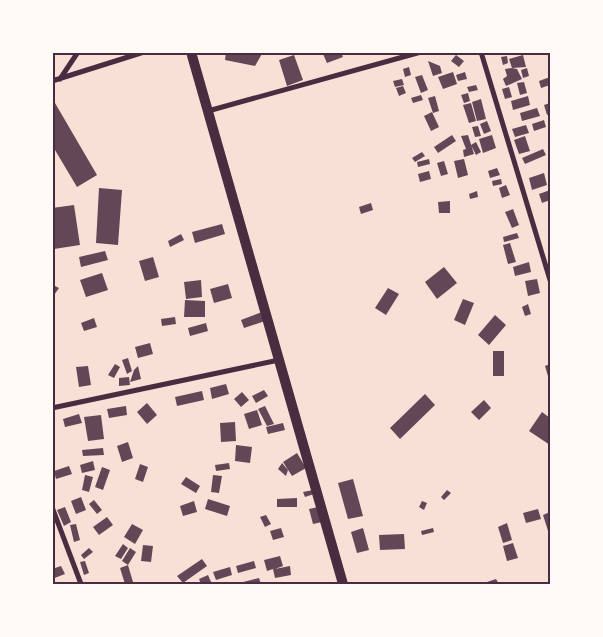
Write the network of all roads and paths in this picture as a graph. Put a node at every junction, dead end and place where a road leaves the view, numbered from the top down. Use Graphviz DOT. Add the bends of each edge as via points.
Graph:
graph roads {
  1 [pos="78,52"];
  2 [pos="144,52"];
  3 [pos="191,52"];
  4 [pos="421,52"];
  5 [pos="481,52"];
  6 [pos="60,79"];
  7 [pos="52,81"];
  8 [pos="208,110"];
  9 [pos="550,280"];
  10 [pos="279,360"];
  11 [pos="52,408"];
  12 [pos="52,507"];
  13 [pos="81,584"];
  14 [pos="343,584"];
  1 -- 6 [label="street"];
  2 -- 6 [label="street"];
  3 -- 8 [label="main road"];
  4 -- 8 [label="street"];
  5 -- 9 [label="street"];
  6 -- 7 [label="street"];
  8 -- 10 [label="main road"];
  10 -- 11 [label="street"];
  10 -- 14 [label="main road"];
  12 -- 13 [label="street"];
}
